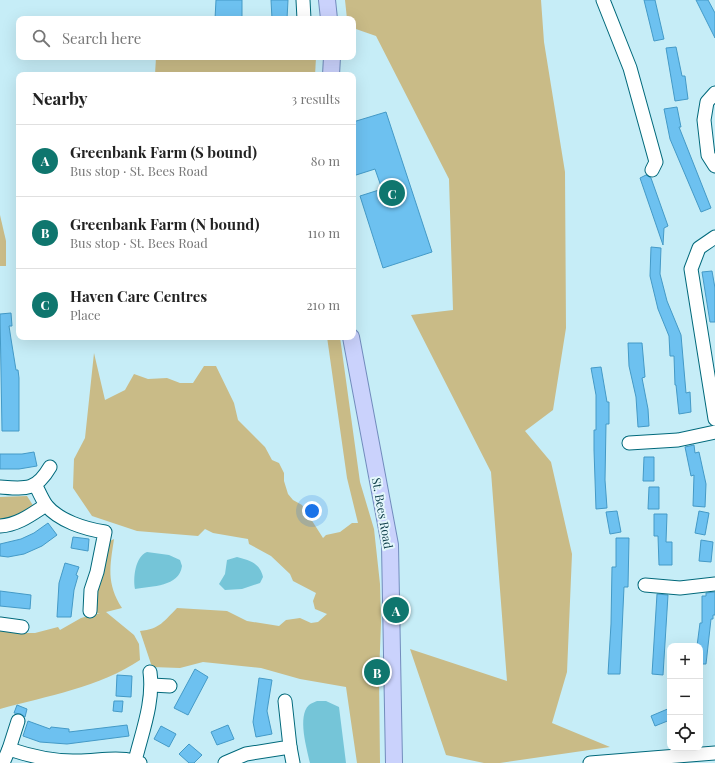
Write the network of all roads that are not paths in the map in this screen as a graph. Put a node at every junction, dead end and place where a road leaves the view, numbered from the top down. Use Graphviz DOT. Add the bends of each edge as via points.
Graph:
graph roads {
  1 [pos="303,0"];
  2 [pos="327,0"];
  3 [pos="603,0"];
  4 [pos="304,16"];
  5 [pos="329,16"];
  6 [pos="332,60"];
  7 [pos="331,72"];
  8 [pos="715,93"];
  9 [pos="715,166"];
  10 [pos="652,170"];
  11 [pos="715,237"];
  12 [pos="352,340"];
  13 [pos="715,419"];
  14 [pos="715,432"];
  15 [pos="629,443"];
  16 [pos="50,467"];
  17 [pos="36,486"];
  18 [pos="0,487"];
  19 [pos="46,505"];
  20 [pos="0,526"];
  21 [pos="715,584"];
  22 [pos="644,585"];
  23 [pos="90,611"];
  24 [pos="0,624"];
  25 [pos="22,627"];
  26 [pos="170,686"];
  27 [pos="285,700"];
  28 [pos="18,721"];
  29 [pos="290,746"];
  30 [pos="9,749"];
  31 [pos="715,753"];
  32 [pos="138,762"];
  33 [pos="3,763"];
  34 [pos="225,763"];
  35 [pos="293,763"];
  36 [pos="394,763"];
  37 [pos="590,763"];
  1 -- 4 [label="street"];
  2 -- 5 [label="main road"];
  3 -- 10 [label="street" via="630,68 656,162"];
  6 -- 7 [label="main road"];
  8 -- 9 [label="street" via="708,102 704,120 708,155"];
  11 -- 13 [label="street" via="700,248 691,269"];
  12 -- 36 [label="main road, St. Bees Road" via="390,545"];
  14 -- 15 [label="street" via="678,440"];
  16 -- 17 [label="street"];
  17 -- 18 [label="street"];
  17 -- 19 [label="street"];
  19 -- 20 [label="street" via="26,518"];
  19 -- 23 [label="street" via="67,521 105,532 91,590"];
  21 -- 22 [label="street" via="680,588"];
  24 -- 25 [label="street"];
  26 -- 32 [label="street" via="151,679 150,699"];
  27 -- 29 [label="street"];
  28 -- 30 [label="street"];
  29 -- 34 [label="street" via="246,754"];
  29 -- 35 [label="street"];
  30 -- 32 [label="street" via="52,760 74,762 122,758"];
  30 -- 33 [label="street"];
  31 -- 37 [label="street"];
}
